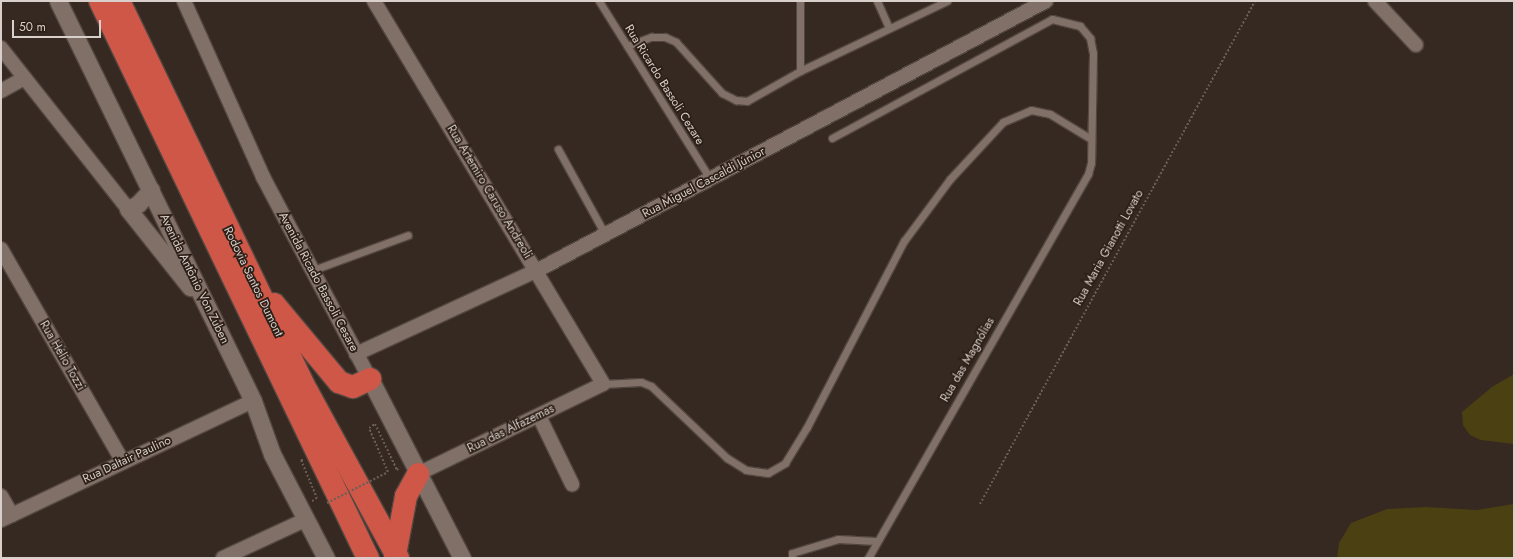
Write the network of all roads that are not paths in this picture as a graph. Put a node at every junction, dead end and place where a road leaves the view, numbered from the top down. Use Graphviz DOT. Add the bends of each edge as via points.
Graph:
graph roads {
  1 [pos="58,1"];
  2 [pos="100,1"];
  3 [pos="120,1"];
  4 [pos="184,1"];
  5 [pos="374,1"];
  6 [pos="599,1"];
  7 [pos="800,1"];
  8 [pos="877,1"];
  9 [pos="947,1"];
  10 [pos="1046,1"];
  11 [pos="1376,2"];
  12 [pos="889,28"];
  13 [pos="1416,44"];
  14 [pos="627,46"];
  15 [pos="1,48"];
  16 [pos="800,72"];
  17 [pos="24,78"];
  18 [pos="1,91"];
  19 [pos="832,138"];
  20 [pos="1091,139"];
  21 [pos="558,149"];
  22 [pos="711,180"];
  23 [pos="151,190"];
  24 [pos="128,209"];
  25 [pos="605,234"];
  26 [pos="408,235"];
  27 [pos="1,249"];
  28 [pos="312,270"];
  29 [pos="536,271"];
  30 [pos="252,279"];
  31 [pos="209,310"];
  32 [pos="356,354"];
  33 [pos="370,379"];
  34 [pos="603,384"];
  35 [pos="252,401"];
  36 [pos="539,416"];
  37 [pos="123,462"];
  38 [pos="414,466"];
  39 [pos="572,484"];
  40 [pos="1,496"];
  41 [pos="302,513"];
  42 [pos="6,518"];
  43 [pos="876,541"];
  44 [pos="396,556"];
  45 [pos="223,558"];
  46 [pos="326,558"];
  47 [pos="368,558"];
  48 [pos="462,558"];
  49 [pos="792,558"];
  50 [pos="868,558"];
  1 -- 23 [label="street, Avenida Antônio Von Zuben"];
  2 -- 47 [label="highway, Rodovia Santos Dumont"];
  3 -- 30 [label="highway, Rodovia Santos Dumont"];
  4 -- 28 [label="street, Avenida Ricado Bassoli Cesare" via="263,177"];
  5 -- 29 [label="street, Rua Artemiro Caruso Andreoli"];
  6 -- 14 [label="lane, Rua Ricardo Bassoli Cezare"];
  7 -- 16 [label="lane"];
  8 -- 12 [label="lane"];
  9 -- 12 [label="lane"];
  10 -- 22 [label="street, Rua Miguel Cascaldi Júnior"];
  11 -- 13 [label="street"];
  12 -- 16 [label="lane"];
  14 -- 16 [label="lane" via="650,37 665,37 676,42 722,93 736,100 747,101"];
  14 -- 22 [label="lane, Rua Ricardo Bassoli Cezare"];
  15 -- 17 [label="street"];
  17 -- 18 [label="street"];
  17 -- 24 [label="street"];
  19 -- 20 [label="lane" via="1052,19 1080,26 1090,38 1093,53"];
  20 -- 34 [label="lane" via="1050,114 1031,110 1003,122 950,179 904,241 807,428 785,463 768,473 746,470 727,458 651,386 641,382"];
  20 -- 43 [label="lane, Rua das Magnólias" via="1091,164 1088,174"];
  21 -- 25 [label="lane"];
  22 -- 25 [label="street, Rua Miguel Cascaldi Júnior"];
  23 -- 24 [label="street" via="138,204"];
  23 -- 31 [label="street, Avenida Antônio Von Zuben"];
  24 -- 31 [label="street"];
  25 -- 29 [label="street, Rua Miguel Cascaldi Júnior"];
  26 -- 28 [label="lane"];
  27 -- 37 [label="street, Rua Hélio Tozzi"];
  28 -- 32 [label="street, Avenida Ricado Bassoli Cesare"];
  29 -- 32 [label="street, Rua Miguel Cascaldi Júnior"];
  29 -- 34 [label="street, Rua Artemiro Caruso Andreoli"];
  30 -- 33 [label="highway" via="339,382 353,387"];
  30 -- 44 [label="highway, Rodovia Santos Dumont" via="307,391"];
  31 -- 35 [label="street, Avenida Antônio Von Zuben"];
  32 -- 33 [label="street, Avenida Ricado Bassoli Cesare"];
  33 -- 38 [label="street, Avenida Ricado Bassoli Cesare"];
  34 -- 36 [label="street, Rua das Alfazemas"];
  35 -- 37 [label="street, Rua Daltair Paulino"];
  35 -- 41 [label="street, Avenida Antônio Von Zuben" via="272,454"];
  36 -- 38 [label="street, Rua das Alfazemas"];
  36 -- 39 [label="street"];
  37 -- 42 [label="street, Rua Daltair Paulino"];
  38 -- 44 [label="highway"];
  38 -- 48 [label="street, Avenida Ricado Bassoli Cesare"];
  40 -- 42 [label="street"];
  41 -- 45 [label="street"];
  41 -- 46 [label="street, Avenida Antônio Von Zuben"];
  43 -- 49 [label="lane" via="838,539 792,553"];
  43 -- 50 [label="lane, Rua das Magnólias"];
}
